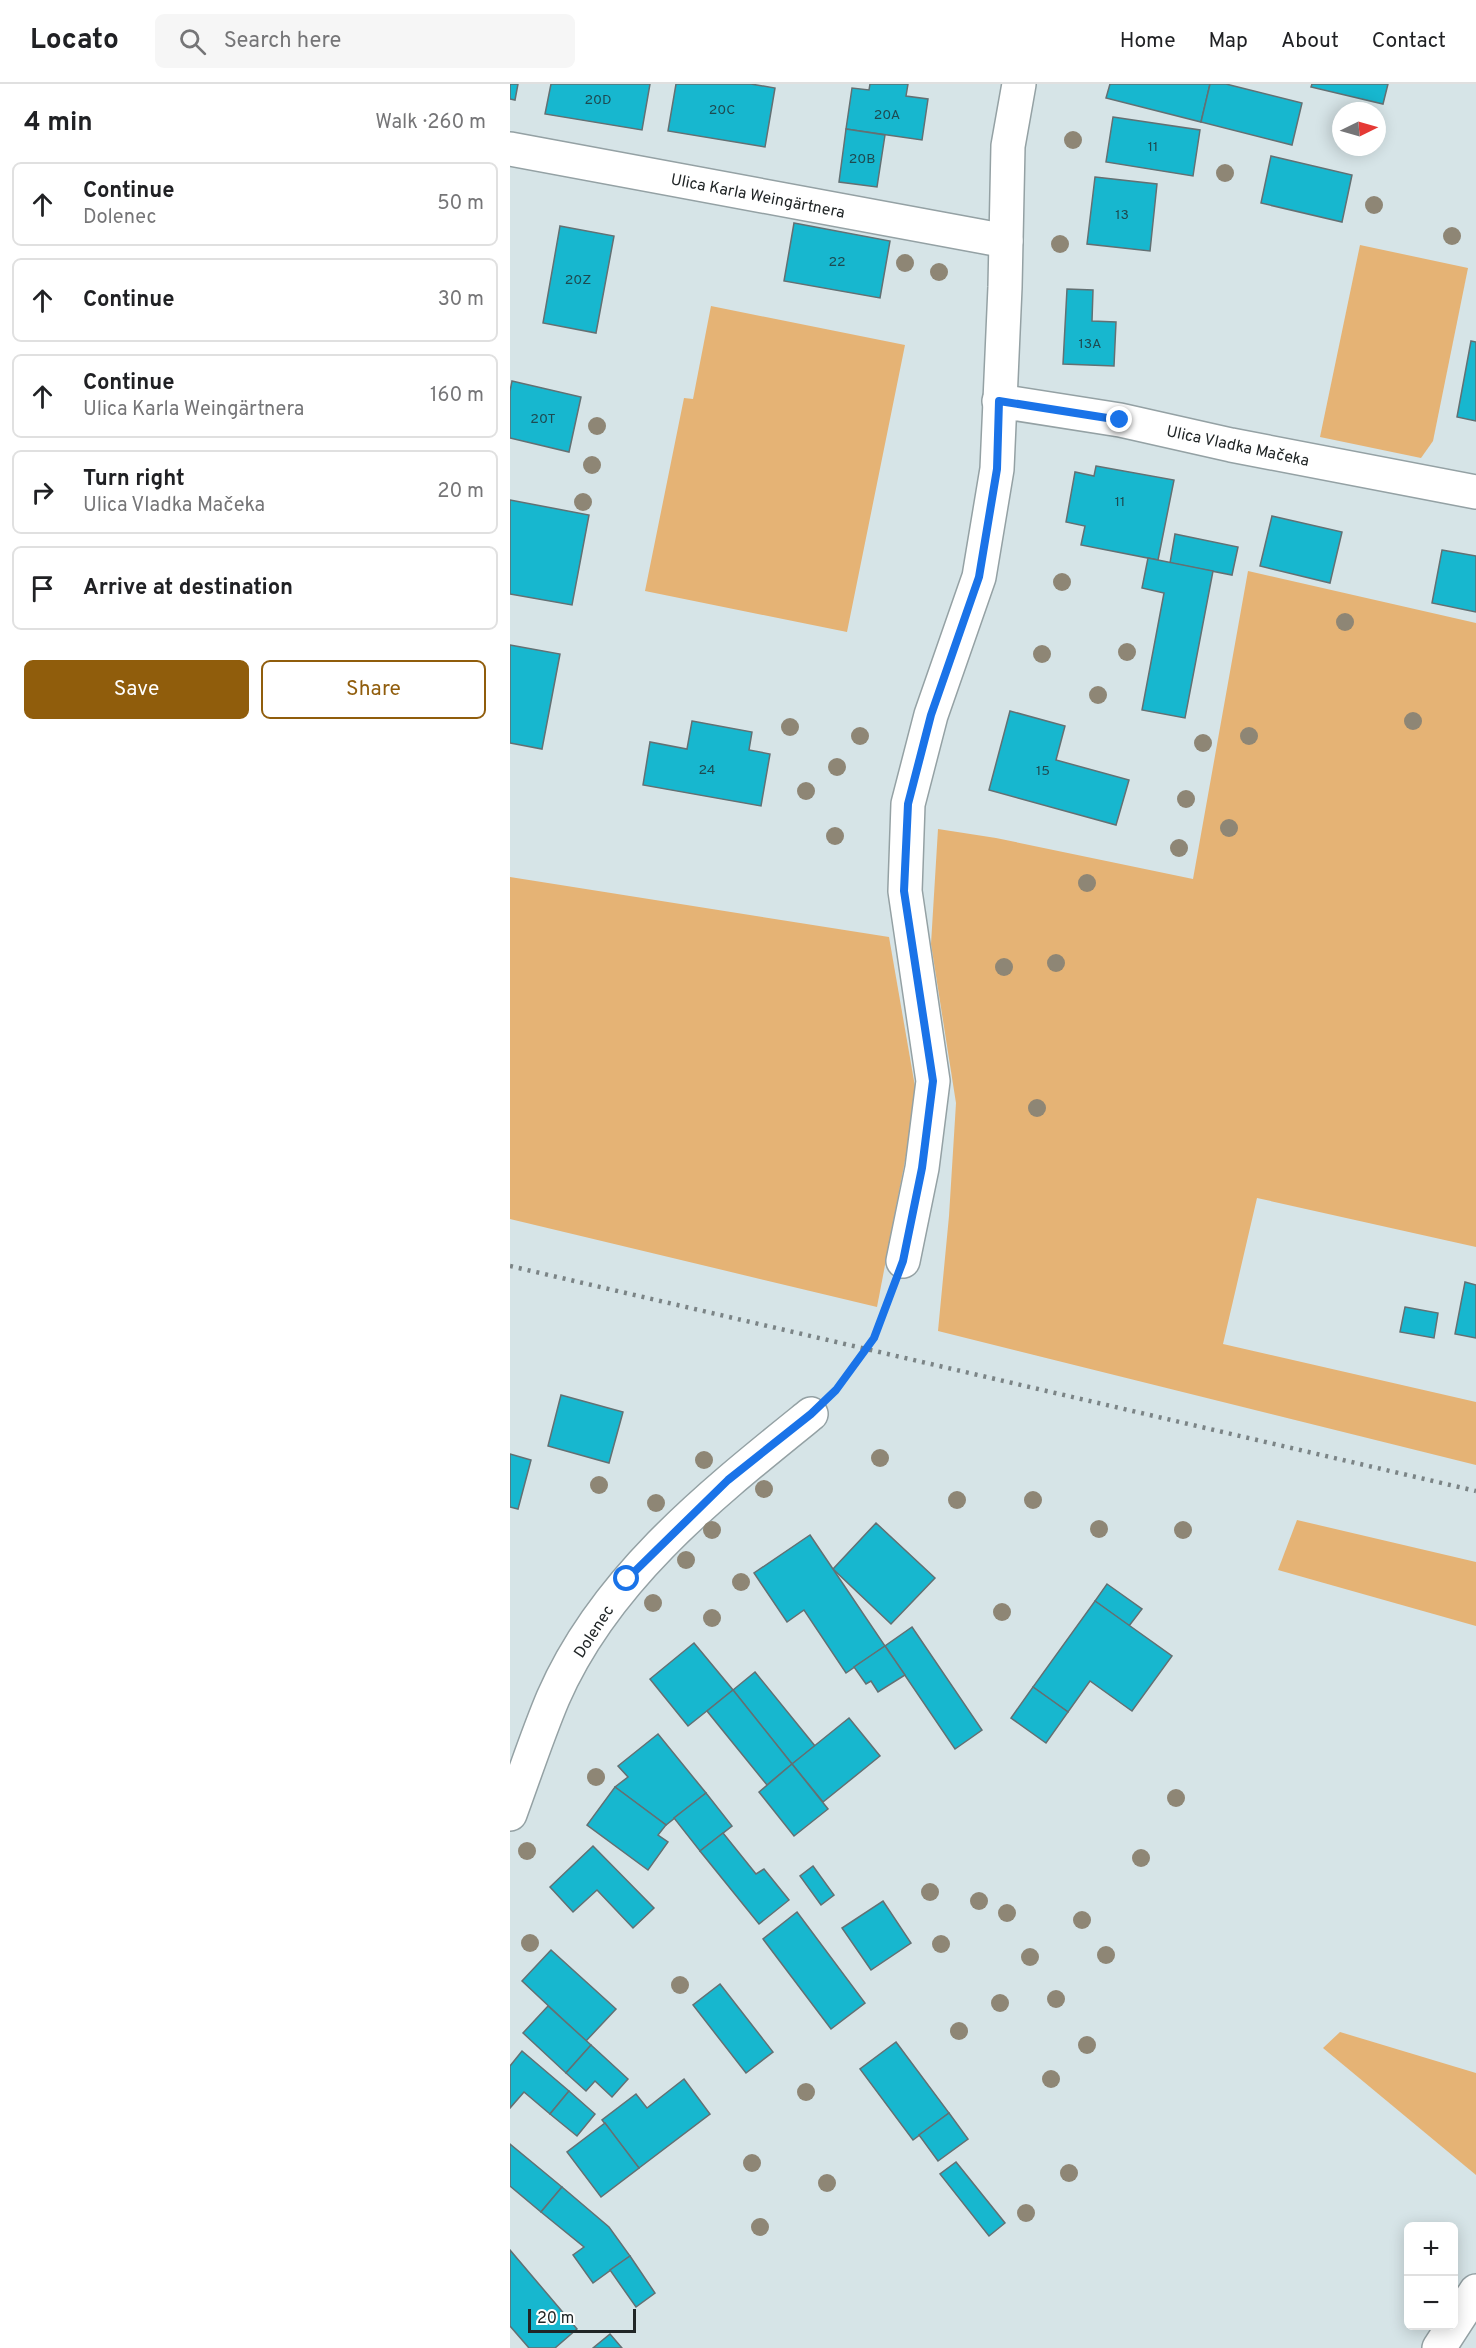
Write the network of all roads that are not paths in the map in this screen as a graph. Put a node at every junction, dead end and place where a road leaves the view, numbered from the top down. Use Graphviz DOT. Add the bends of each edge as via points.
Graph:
graph roads {
  1 [pos="1019,84"];
  2 [pos="510,149"];
  3 [pos="1006,241"];
  4 [pos="999,401"];
  5 [pos="1476,492"];
  6 [pos="903,1261"];
  7 [pos="811,1414"];
  8 [pos="510,1814"];
  9 [pos="1476,2291"];
  10 [pos="1439,2348"];
  1 -- 3 [label="street" via="1008,146"];
  2 -- 3 [label="street, Ulica Karla Weingärtnera"];
  3 -- 4 [label="street"];
  4 -- 5 [label="street, Ulica Vladka Mačeka" via="1120,420"];
  4 -- 6 [label="street" via="997,469 979,577 931,715 908,804 904,891 933,1081 922,1168"];
  7 -- 8 [label="street, Dolenec" via="728,1480 627,1579 587,1636 553,1697"];
  9 -- 10 [label="street"];
}
